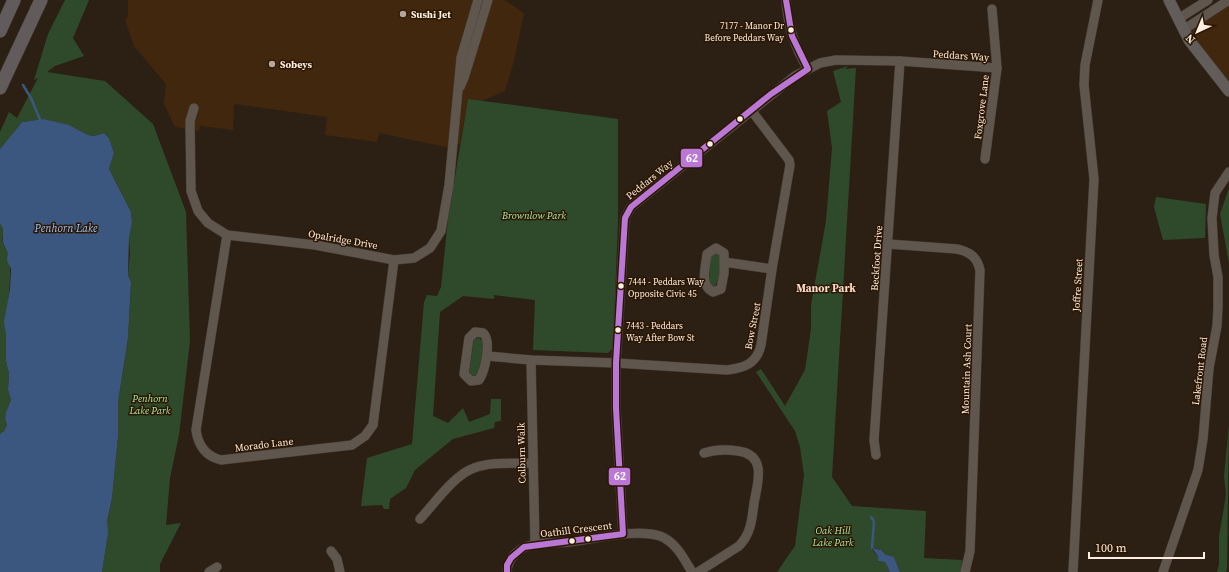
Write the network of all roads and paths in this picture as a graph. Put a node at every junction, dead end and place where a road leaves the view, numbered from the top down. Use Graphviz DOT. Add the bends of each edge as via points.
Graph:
graph roads {
  1 [pos="8,0"];
  2 [pos="14,0"];
  3 [pos="478,0"];
  4 [pos="488,0"];
  5 [pos="786,0"];
  6 [pos="1098,0"];
  7 [pos="1169,0"];
  8 [pos="1208,0"];
  9 [pos="1229,0"];
  10 [pos="40,3"];
  11 [pos="992,8"];
  12 [pos="1178,19"];
  13 [pos="0,24"];
  14 [pos="1184,30"];
  15 [pos="0,31"];
  16 [pos="900,61"];
  17 [pos="996,68"];
  18 [pos="808,69"];
  19 [pos="0,88"];
  20 [pos="459,88"];
  21 [pos="1229,91"];
  22 [pos="194,108"];
  23 [pos="751,110"];
  24 [pos="985,159"];
  25 [pos="1229,172"];
  26 [pos="227,235"];
  27 [pos="888,244"];
  28 [pos="394,260"];
  29 [pos="724,262"];
  30 [pos="772,269"];
  31 [pos="487,356"];
  32 [pos="531,360"];
  33 [pos="616,363"];
  34 [pos="704,453"];
  35 [pos="876,455"];
  36 [pos="532,464"];
  37 [pos="420,519"];
  38 [pos="623,534"];
  39 [pos="535,545"];
  40 [pos="331,551"];
  41 [pos="340,572"];
  42 [pos="507,572"];
  43 [pos="692,572"];
  44 [pos="698,572"];
  45 [pos="965,572"];
  46 [pos="1073,572"];
  47 [pos="1163,572"];
  1 -- 13 [label="highway"];
  2 -- 15 [label="highway"];
  3 -- 20 [label="street, Opalridge Drive" via="464,43 458,78"];
  4 -- 20 [label="street, Opalridge Drive"];
  5 -- 18 [label="street" via="788,24"];
  6 -- 46 [label="street, Joffre Street" via="1084,64 1094,179"];
  7 -- 12 [label="main road"];
  8 -- 12 [label="street"];
  9 -- 14 [label="street"];
  10 -- 19 [label="highway"];
  11 -- 17 [label="street, Foxgrove Lane"];
  12 -- 14 [label="main road"];
  14 -- 21 [label="main road"];
  16 -- 17 [label="street, Peddars Way"];
  16 -- 18 [label="street, Peddars Way" via="836,60"];
  16 -- 27 [label="street, Beckfoot Drive"];
  17 -- 24 [label="street, Foxgrove Lane"];
  18 -- 23 [label="street, Peddars Way"];
  20 -- 28 [label="street, Opalridge Drive" via="441,231 434,244 423,254 409,259"];
  22 -- 26 [label="street, Opalridge Drive" via="190,121 191,190 198,211 208,223"];
  23 -- 30 [label="street, Bow Street" via="789,160 790,165"];
  23 -- 33 [label="street, Peddars Way" via="628,212 625,218"];
  25 -- 47 [label="street, Lakefront Road" via="1215,193 1212,218 1218,277 1218,307 1198,470"];
  26 -- 28 [label="street, Opalridge Drive" via="315,245"];
  26 -- 28 [label="street, Morado Lane" via="196,430 199,446 212,457 221,460 352,445 366,436 373,425"];
  27 -- 35 [label="street, Beckfoot Drive" via="874,440"];
  27 -- 45 [label="street, Mountain Ash Court" via="957,249 974,257 980,270 970,551"];
  29 -- 30 [label="street"];
  30 -- 33 [label="street, Bow Street" via="759,353 752,363 744,368 727,370"];
  31 -- 31 [label="street" via="486,336 479,332 471,334 464,374 472,382 482,376"];
  31 -- 32 [label="street, Bow Street"];
  32 -- 33 [label="street, Bow Street"];
  32 -- 36 [label="street, Colburn Walk"];
  33 -- 38 [label="street, Peddars Way"];
  34 -- 44 [label="street" via="724,449 752,455 758,469 758,481 750,528 744,541"];
  36 -- 37 [label="street" via="497,464 474,468 459,476"];
  36 -- 39 [label="street, Colburn Walk"];
  38 -- 39 [label="street, Oathill Crescent"];
  38 -- 43 [label="street, Oathill Crescent" via="652,534 665,538 673,544"];
  39 -- 42 [label="street, Oathill Crescent" via="524,547 517,552 507,565"];
  40 -- 41 [label="street" via="337,559"];
}
